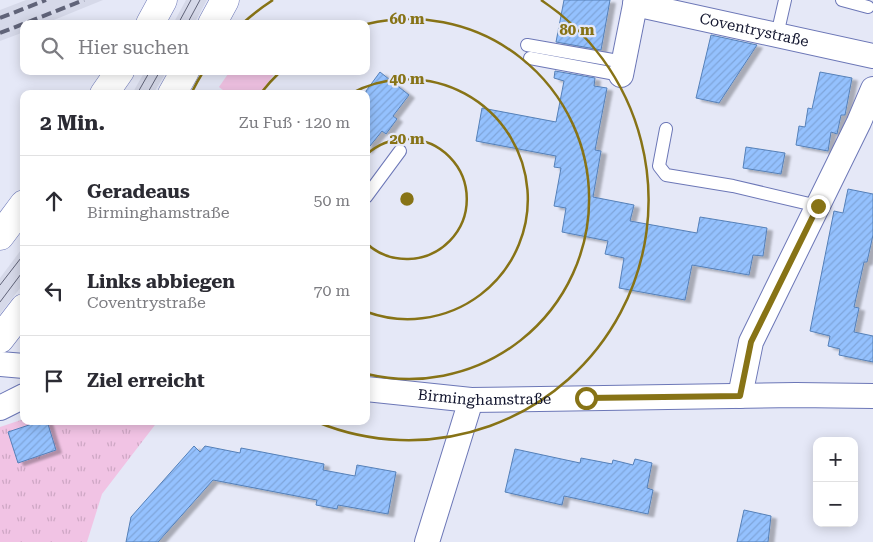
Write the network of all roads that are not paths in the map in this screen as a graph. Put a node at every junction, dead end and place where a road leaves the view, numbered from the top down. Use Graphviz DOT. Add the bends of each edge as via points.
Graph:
graph roads {
  1 [pos="163,0"];
  2 [pos="225,0"];
  3 [pos="785,0"];
  4 [pos="842,0"];
  5 [pos="636,2"];
  6 [pos="868,7"];
  7 [pos="152,20"];
  8 [pos="214,20"];
  9 [pos="777,35"];
  10 [pos="527,45"];
  11 [pos="873,56"];
  12 [pos="530,58"];
  13 [pos="622,68"];
  14 [pos="117,75"];
  15 [pos="183,75"];
  16 [pos="873,89"];
  17 [pos="107,90"];
  18 [pos="174,90"];
  19 [pos="666,128"];
  20 [pos="400,151"];
  21 [pos="370,192"];
  22 [pos="818,206"];
  23 [pos="20,209"];
  24 [pos="0,236"];
  25 [pos="20,313"];
  26 [pos="0,338"];
  27 [pos="0,364"];
  28 [pos="20,366"];
  29 [pos="370,389"];
  30 [pos="0,391"];
  31 [pos="20,391"];
  32 [pos="740,396"];
  33 [pos="873,396"];
  34 [pos="20,398"];
  35 [pos="471,400"];
  36 [pos="0,408"];
  37 [pos="426,542"];
  1 -- 7 [label="main road"];
  2 -- 8 [label="main road"];
  3 -- 9 [label="lane"];
  4 -- 6 [label="lane"];
  5 -- 9 [label="street, Coventrystraße"];
  5 -- 13 [label="street, Coventrystraße"];
  9 -- 11 [label="street, Coventrystraße"];
  10 -- 13 [label="lane"];
  12 -- 13 [label="lane"];
  14 -- 17 [label="main road"];
  15 -- 18 [label="main road"];
  16 -- 22 [label="street"];
  19 -- 22 [label="lane" via="659,166 666,175"];
  20 -- 21 [label="lane"];
  22 -- 32 [label="street" via="751,342"];
  23 -- 24 [label="main road"];
  25 -- 26 [label="main road"];
  27 -- 28 [label="street"];
  29 -- 35 [label="street, Birminghamstraße"];
  30 -- 31 [label="street"];
  32 -- 33 [label="street, Birminghamstraße"];
  32 -- 35 [label="street, Birminghamstraße"];
  34 -- 36 [label="street"];
  35 -- 37 [label="street"];
}
